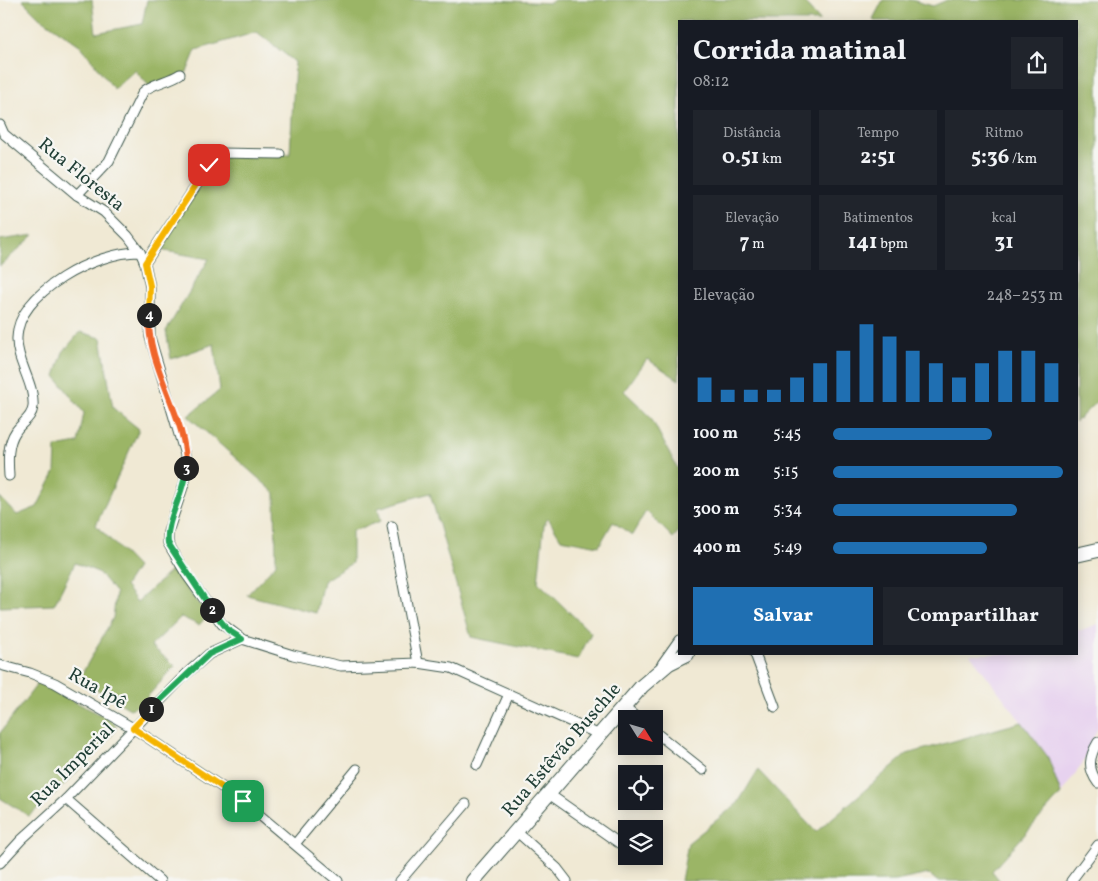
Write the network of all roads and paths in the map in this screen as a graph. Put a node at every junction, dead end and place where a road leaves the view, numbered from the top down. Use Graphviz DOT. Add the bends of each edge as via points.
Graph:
graph roads {
  1 [pos="180,74"];
  2 [pos="0,125"];
  3 [pos="280,154"];
  4 [pos="77,195"];
  5 [pos="140,252"];
  6 [pos="145,263"];
  7 [pos="9,476"];
  8 [pos="392,526"];
  9 [pos="1098,550"];
  10 [pos="1078,555"];
  11 [pos="242,639"];
  12 [pos="678,641"];
  13 [pos="685,655"];
  14 [pos="755,655"];
  15 [pos="418,663"];
  16 [pos="0,665"];
  17 [pos="656,673"];
  18 [pos="509,694"];
  19 [pos="624,707"];
  20 [pos="775,707"];
  21 [pos="628,710"];
  22 [pos="133,728"];
  23 [pos="600,735"];
  24 [pos="663,738"];
  25 [pos="1098,742"];
  26 [pos="476,765"];
  27 [pos="357,769"];
  28 [pos="703,770"];
  29 [pos="1098,783"];
  30 [pos="549,794"];
  31 [pos="66,799"];
  32 [pos="466,804"];
  33 [pos="516,831"];
  34 [pos="618,842"];
  35 [pos="295,844"];
  36 [pos="1098,845"];
  37 [pos="0,862"];
  38 [pos="160,881"];
  39 [pos="338,881"];
  40 [pos="400,881"];
  41 [pos="474,881"];
  42 [pos="568,881"];
  43 [pos="1071,881"];
  1 -- 4 [label="street" via="146,88 108,161"];
  2 -- 4 [label="street, Rua Floresta" via="4,134"];
  3 -- 6 [label="street" via="222,154 215,157"];
  4 -- 5 [label="street, Rua Floresta" via="104,212"];
  5 -- 6 [label="street, Rua Floresta"];
  5 -- 7 [label="street" via="103,258 65,277 40,293 25,310 18,329 17,346 33,406 29,417 11,440"];
  6 -- 11 [label="street, Rua Floresta" via="150,286 150,337 181,435 186,464 185,481 168,532 168,543 215,615 228,630"];
  8 -- 15 [label="street"];
  9 -- 10 [label="street"];
  11 -- 15 [label="street" via="341,666"];
  11 -- 22 [label="street, Rua Imperial" via="209,654"];
  12 -- 17 [label="street"];
  13 -- 17 [label="street, Rua Estêvão Buschle"];
  14 -- 20 [label="street"];
  15 -- 18 [label="street" via="460,672"];
  16 -- 22 [label="street, Rua Ipê" via="55,683"];
  17 -- 19 [label="street, Rua Estêvão Buschle"];
  18 -- 23 [label="street"];
  18 -- 26 [label="street"];
  19 -- 21 [label="street"];
  19 -- 23 [label="street, Rua Estêvão Buschle"];
  22 -- 31 [label="street, Rua Imperial"];
  22 -- 35 [label="street, Rua Ipê" via="243,801"];
  23 -- 30 [label="street, Rua Estêvão Buschle"];
  24 -- 28 [label="street"];
  25 -- 29 [label="street" via="1089,760 1090,770"];
  27 -- 35 [label="street"];
  30 -- 33 [label="street, Rua Estêvão Buschle"];
  30 -- 34 [label="street"];
  31 -- 37 [label="street, Rua Imperial"];
  31 -- 38 [label="street"];
  32 -- 40 [label="street"];
  33 -- 41 [label="street, Rua Estêvão Buschle"];
  33 -- 42 [label="street"];
  35 -- 39 [label="street, Rua Ipê"];
  36 -- 43 [label="street"];
}
